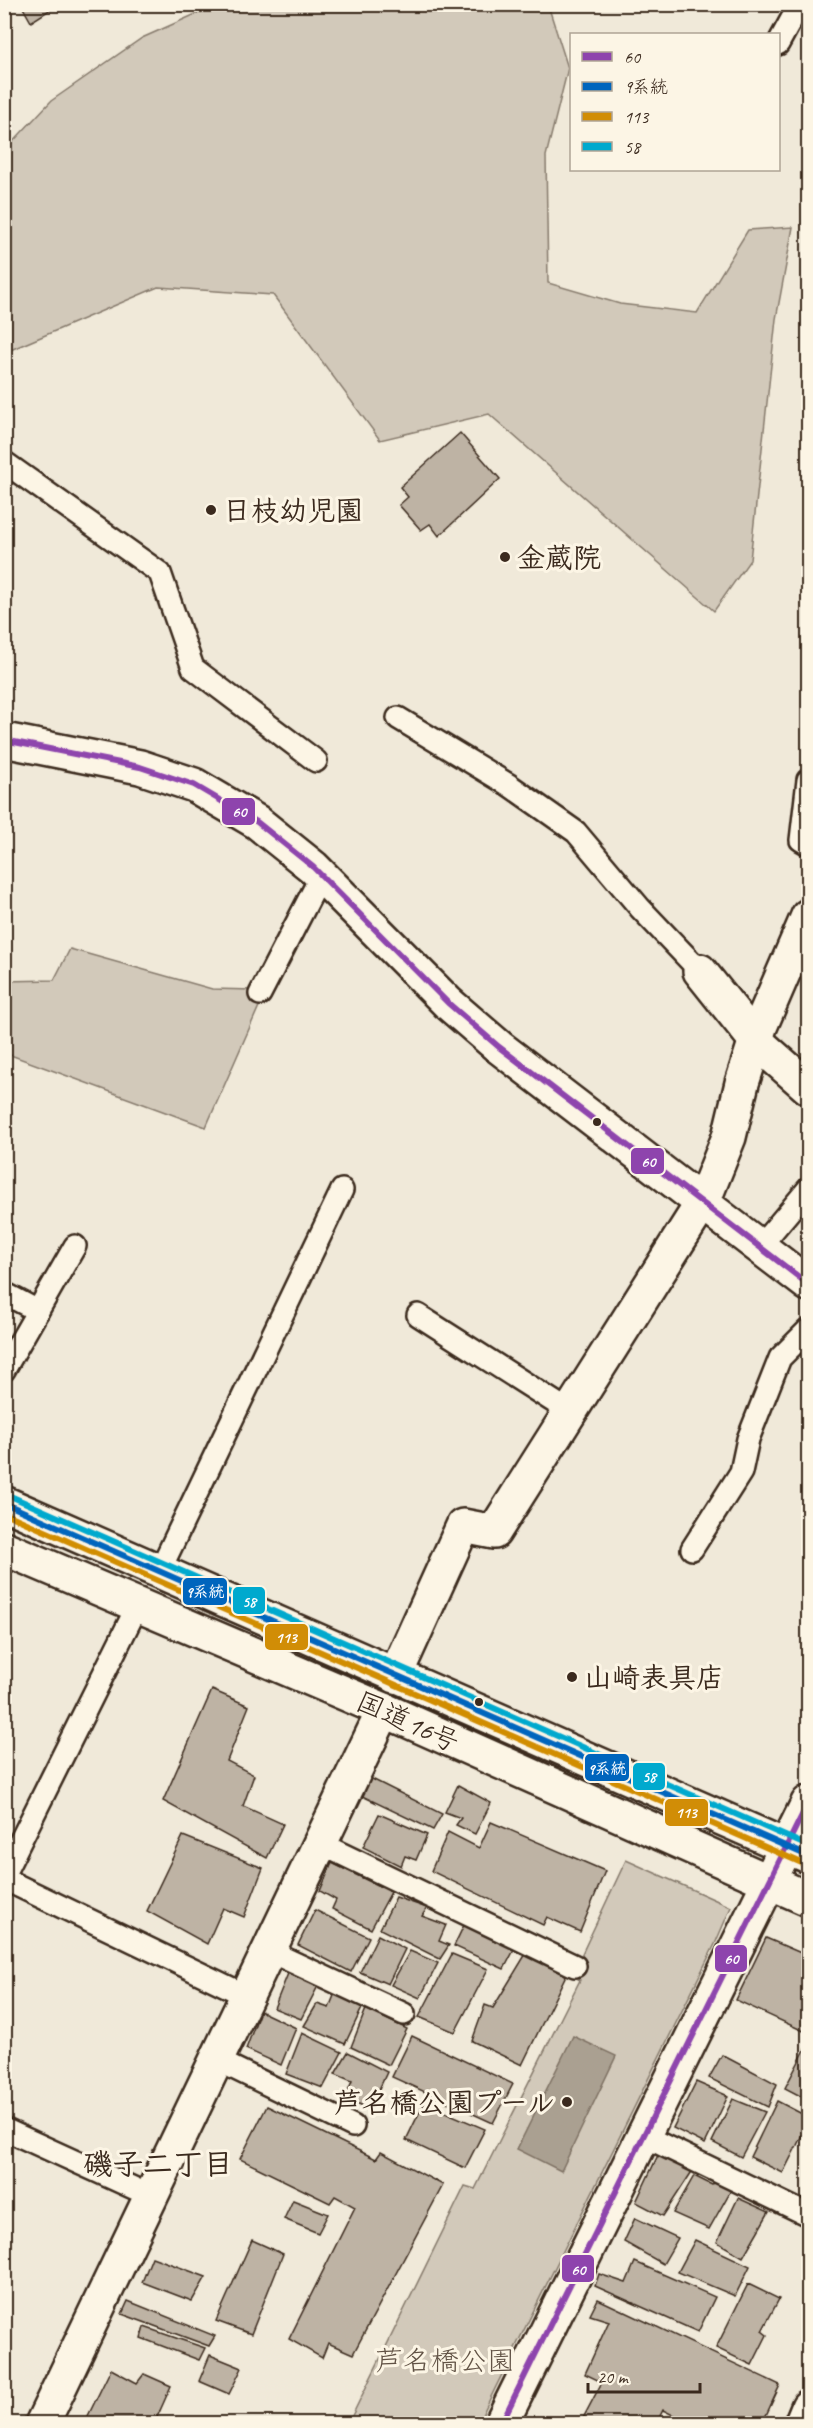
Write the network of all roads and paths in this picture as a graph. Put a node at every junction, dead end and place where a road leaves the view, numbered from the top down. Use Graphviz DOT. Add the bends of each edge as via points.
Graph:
graph roads {
  1 [pos="800,4"];
  2 [pos="780,40"];
  3 [pos="4,462"];
  4 [pos="398,718"];
  5 [pos="4,740"];
  6 [pos="316,761"];
  7 [pos="808,780"];
  8 [pos="808,844"];
  9 [pos="321,876"];
  10 [pos="808,916"];
  11 [pos="700,971"];
  12 [pos="260,994"];
  13 [pos="756,1041"];
  14 [pos="808,1087"];
  15 [pos="808,1189"];
  16 [pos="342,1190"];
  17 [pos="703,1202"];
  18 [pos="760,1245"];
  19 [pos="75,1246"];
  20 [pos="808,1284"];
  21 [pos="4,1293"];
  22 [pos="38,1311"];
  23 [pos="418,1315"];
  24 [pos="808,1330"];
  25 [pos="4,1370"];
  26 [pos="570,1412"];
  27 [pos="4,1503"];
  28 [pos="4,1548"];
  29 [pos="692,1549"];
  30 [pos="160,1570"];
  31 [pos="138,1605"];
  32 [pos="395,1676"];
  33 [pos="384,1710"];
  34 [pos="808,1803"];
  35 [pos="321,1844"];
  36 [pos="798,1851"];
  37 [pos="4,1874"];
  38 [pos="4,1879"];
  39 [pos="769,1882"];
  40 [pos="808,1899"];
  41 [pos="269,1951"];
  42 [pos="576,1966"];
  43 [pos="247,1996"];
  44 [pos="404,2014"];
  45 [pos="217,2060"];
  46 [pos="353,2127"];
  47 [pos="4,2129"];
  48 [pos="644,2136"];
  49 [pos="151,2196"];
  50 [pos="808,2215"];
  51 [pos="808,2407"];
  52 [pos="42,2424"];
  53 [pos="501,2424"];
  54 [pos="801,2424"];
  1 -- 2 [label="lane"];
  3 -- 6 [label="lane" via="160,573 193,668"];
  4 -- 11 [label="lane" via="509,785 576,832"];
  5 -- 9 [label="main road" via="140,767 194,785 257,822"];
  7 -- 8 [label="lane" via="801,840"];
  9 -- 12 [label="lane"];
  9 -- 17 [label="main road" via="448,1003 499,1047"];
  10 -- 13 [label="main road"];
  11 -- 13 [label="main road"];
  13 -- 14 [label="main road"];
  13 -- 17 [label="main road" via="729,1137"];
  15 -- 18 [label="lane"];
  16 -- 30 [label="lane"];
  17 -- 18 [label="main road"];
  17 -- 26 [label="main road"];
  18 -- 20 [label="main road"];
  19 -- 22 [label="lane"];
  21 -- 22 [label="lane"];
  22 -- 25 [label="lane"];
  23 -- 26 [label="lane"];
  24 -- 29 [label="lane" via="780,1358 748,1439 741,1472"];
  26 -- 32 [label="main road" via="494,1532 463,1526"];
  27 -- 30 [label="main road, 国道16号"];
  28 -- 31 [label="main road, 国道16号"];
  30 -- 32 [label="main road, 国道16号"];
  31 -- 33 [label="main road, 国道16号"];
  31 -- 37 [label="lane"];
  32 -- 36 [label="main road, 国道16号"];
  33 -- 35 [label="main road"];
  33 -- 39 [label="main road, 国道16号"];
  34 -- 36 [label="main road"];
  35 -- 41 [label="main road"];
  35 -- 42 [label="lane"];
  36 -- 39 [label="main road"];
  38 -- 43 [label="lane"];
  39 -- 40 [label="main road, 国道16号"];
  39 -- 48 [label="main road"];
  41 -- 43 [label="main road"];
  41 -- 44 [label="lane"];
  43 -- 45 [label="main road"];
  45 -- 46 [label="lane"];
  45 -- 49 [label="main road"];
  47 -- 49 [label="lane"];
  48 -- 50 [label="lane"];
  48 -- 53 [label="main road"];
  49 -- 52 [label="main road"];
  51 -- 54 [label="main road"];
}
